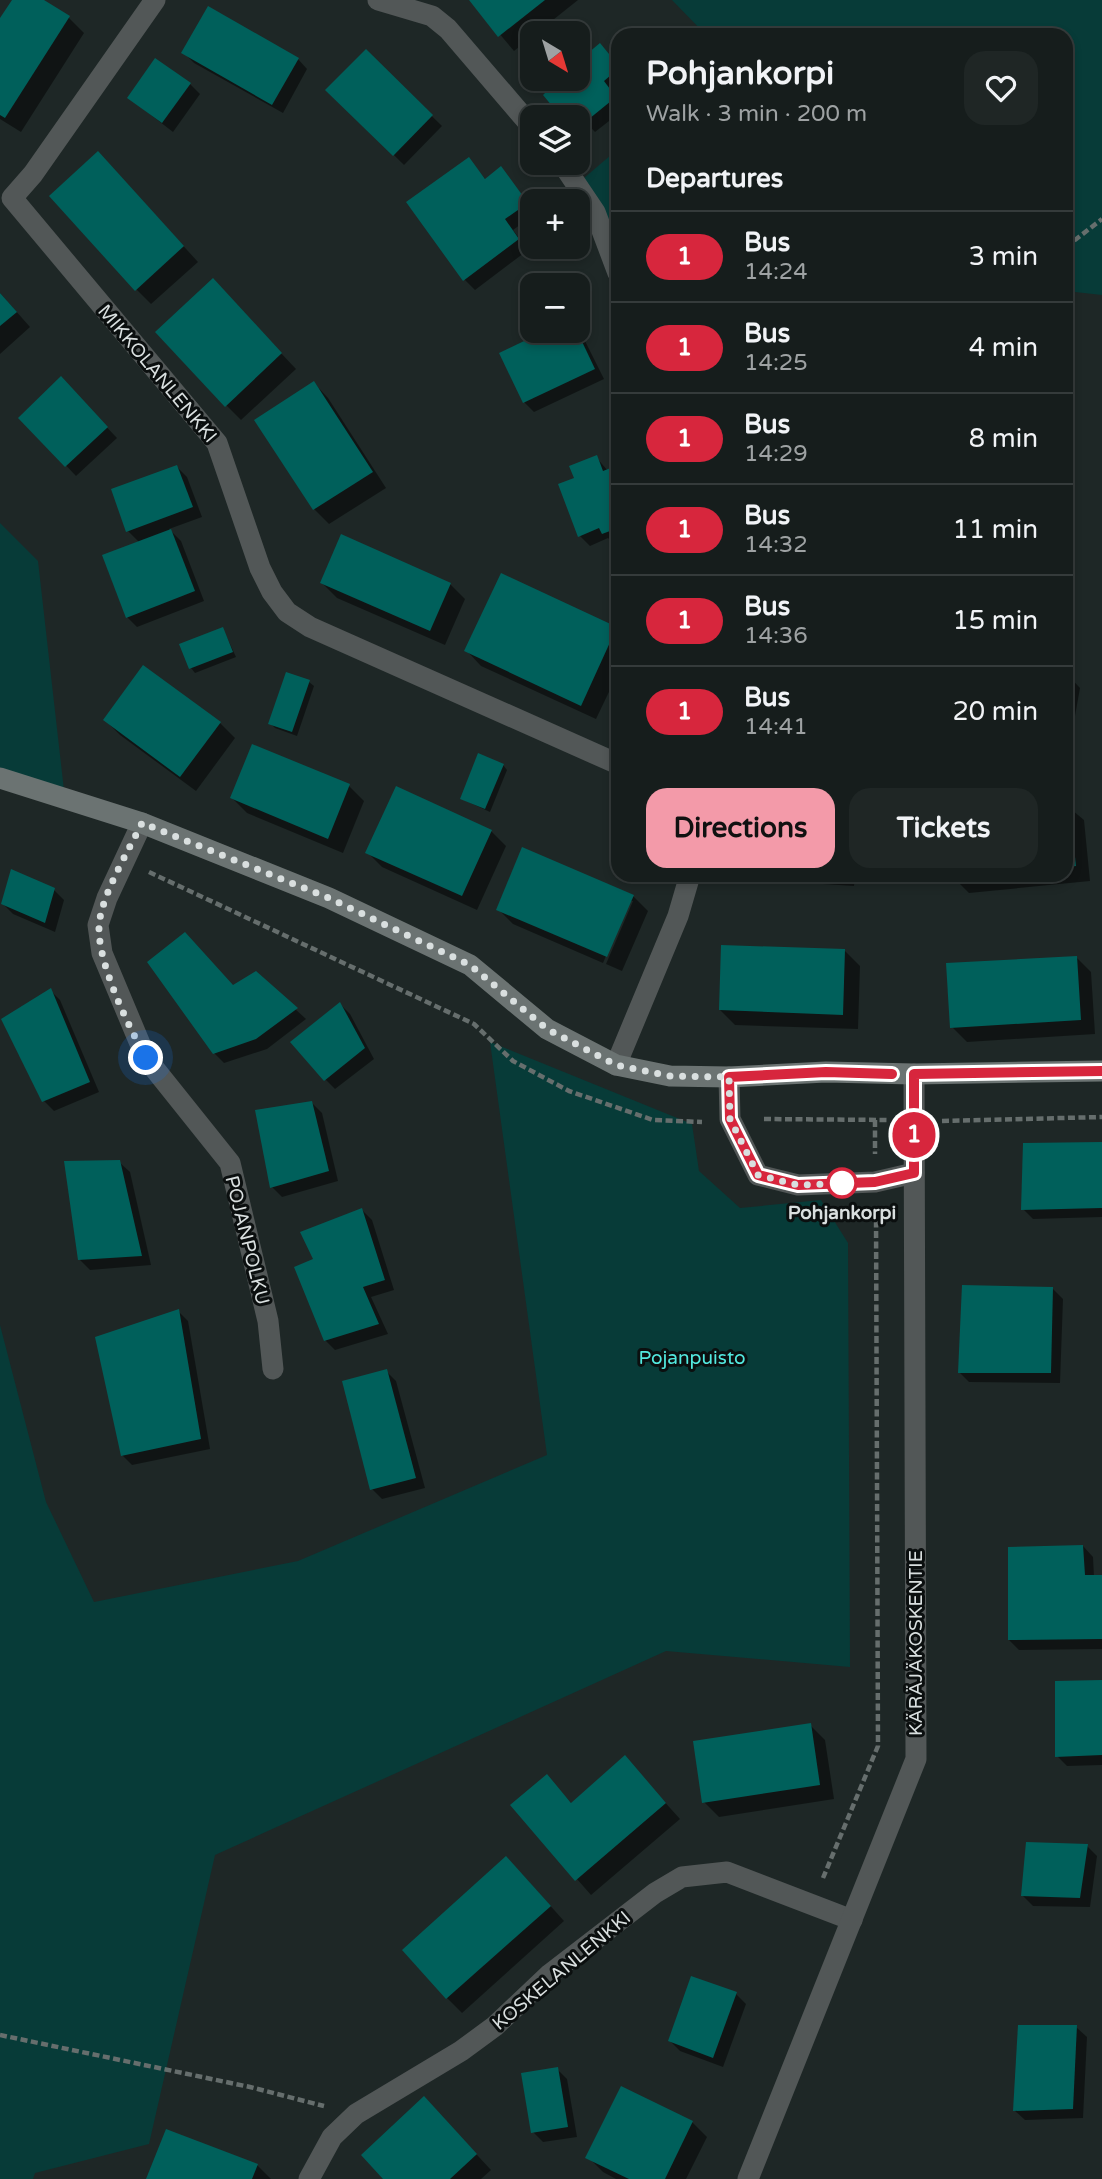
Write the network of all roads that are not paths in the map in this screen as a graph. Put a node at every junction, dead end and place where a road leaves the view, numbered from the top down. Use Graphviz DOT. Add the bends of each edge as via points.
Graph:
graph roads {
  1 [pos="155,0"];
  2 [pos="378,0"];
  3 [pos="520,113"];
  4 [pos="570,175"];
  5 [pos="6,192"];
  6 [pos="611,254"];
  7 [pos="611,761"];
  8 [pos="0,778"];
  9 [pos="142,823"];
  10 [pos="688,882"];
  11 [pos="616,1065"];
  12 [pos="1102,1071"];
  13 [pos="914,1074"];
  14 [pos="729,1077"];
  15 [pos="914,1173"];
  16 [pos="273,1369"];
  17 [pos="852,1920"];
  18 [pos="309,2179"];
  19 [pos="748,2179"];
  1 -- 5 [label="street, MIKKOLANLENKKI" via="33,174"];
  2 -- 3 [label="street" via="432,16"];
  4 -- 6 [label="street" via="595,212"];
  5 -- 7 [label="street, MIKKOLANLENKKI" via="217,443 260,568 287,612 310,627"];
  8 -- 9 [label="street"];
  9 -- 11 [label="street" via="329,898 470,965 547,1029"];
  9 -- 16 [label="street, POJANPOLKU" via="107,898 99,925 102,953 146,1058 230,1163 268,1321"];
  10 -- 11 [label="street"];
  11 -- 14 [label="street" via="670,1076"];
  12 -- 13 [label="street"];
  13 -- 14 [label="street"];
  13 -- 15 [label="street, KÄRÄJÄKOSKENTIE"];
  14 -- 15 [label="street" via="730,1119 758,1175 798,1185 875,1182"];
  15 -- 17 [label="street, KÄRÄJÄKOSKENTIE" via="916,1759"];
  17 -- 18 [label="street, KOSKELANLENKKI" via="726,1872 682,1877 561,1966 461,2051 356,2114 332,2137"];
  17 -- 19 [label="street, KÄRÄJÄKOSKENTIE"];
}
